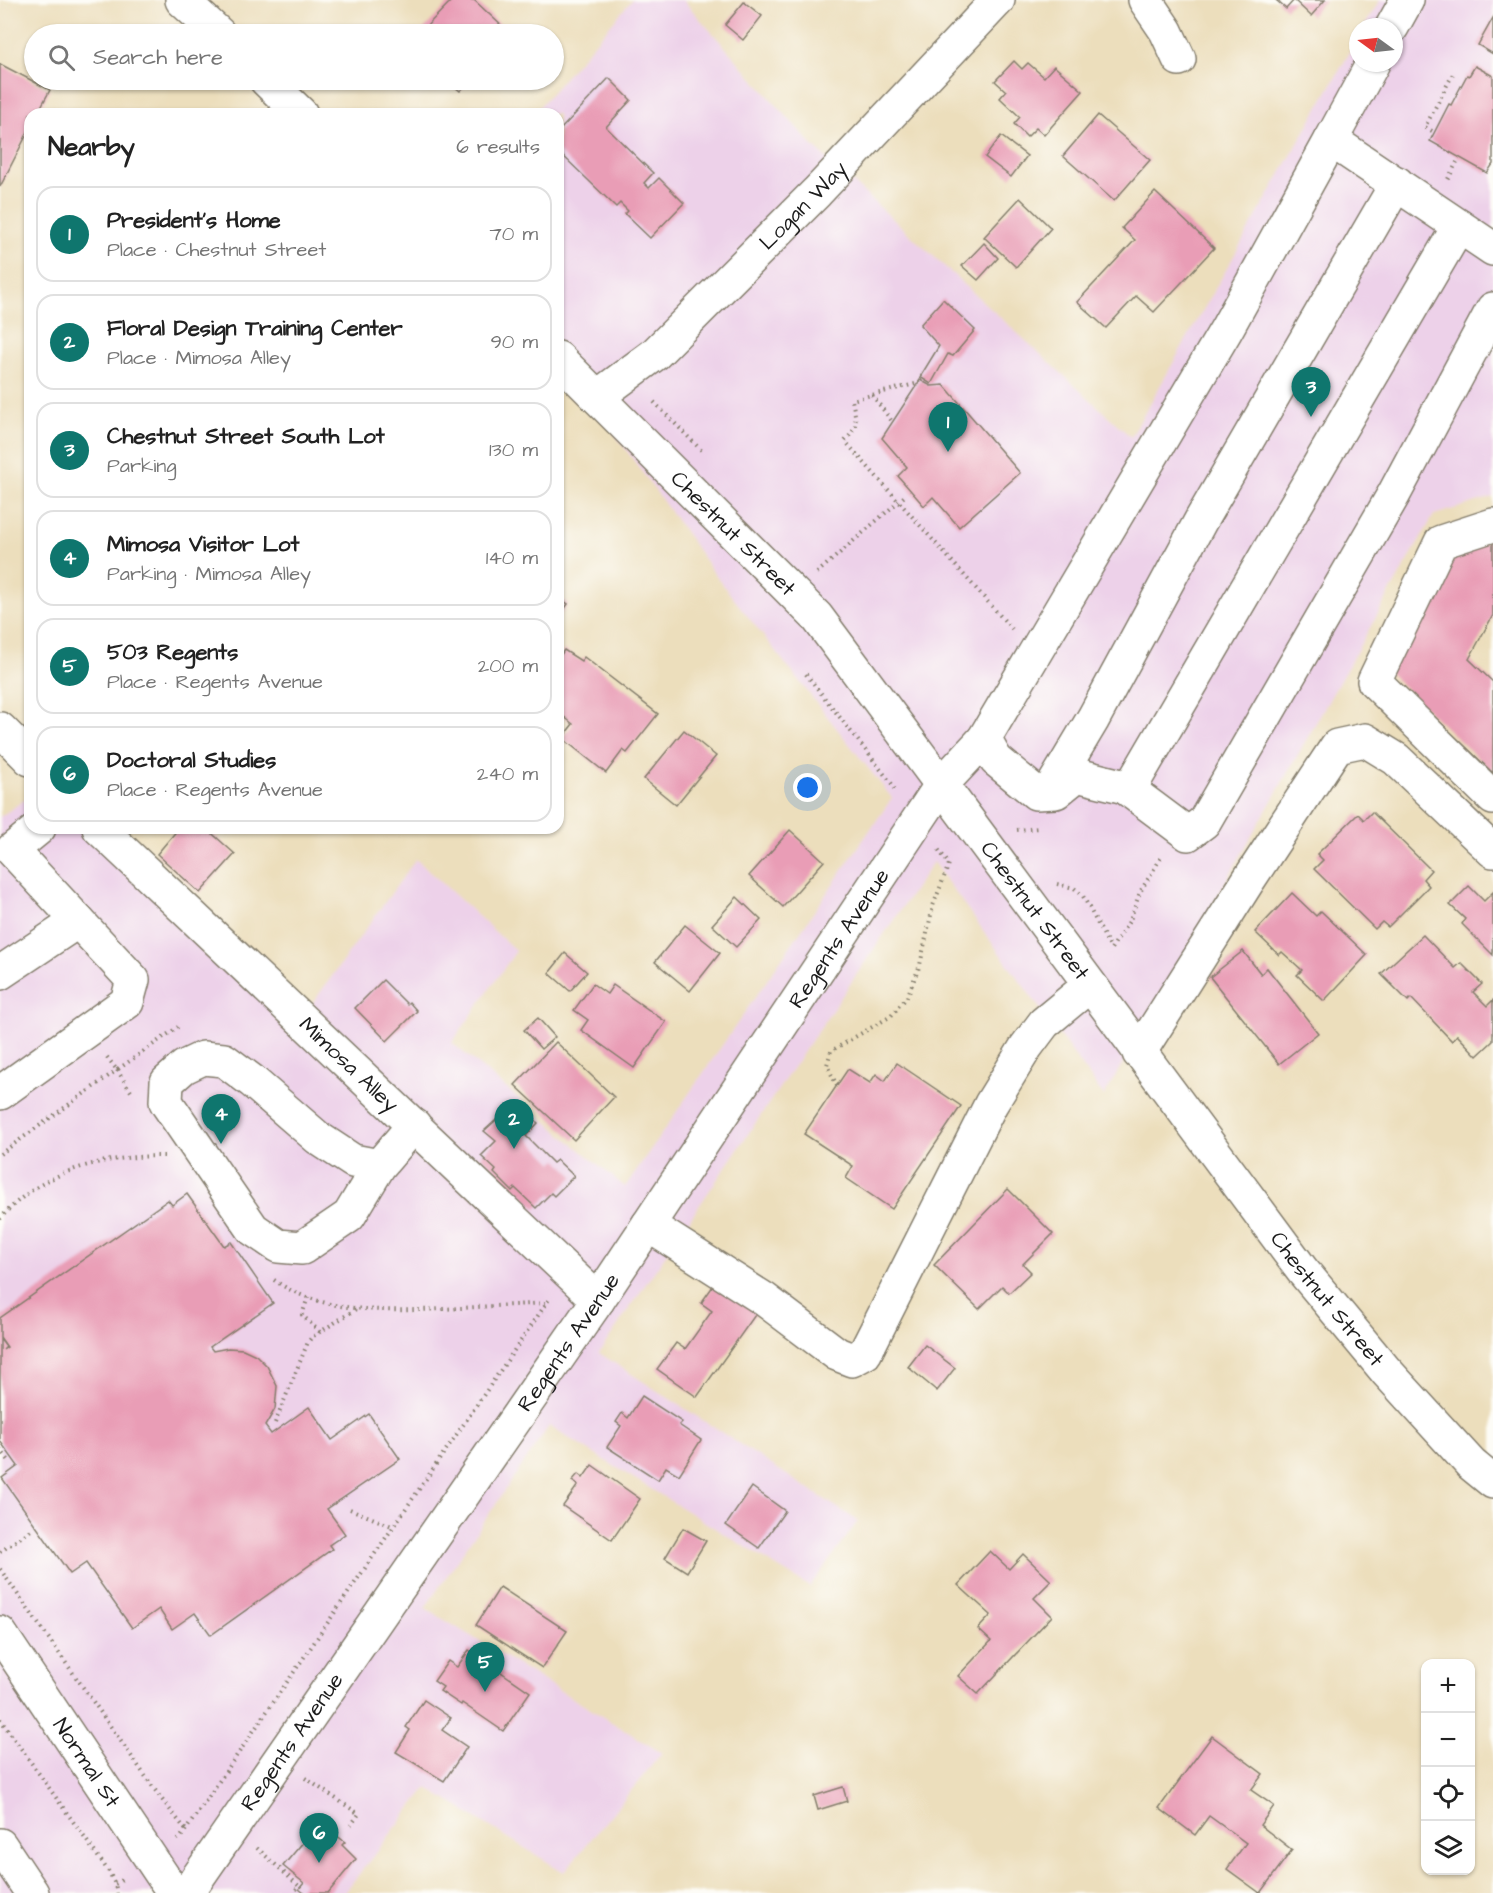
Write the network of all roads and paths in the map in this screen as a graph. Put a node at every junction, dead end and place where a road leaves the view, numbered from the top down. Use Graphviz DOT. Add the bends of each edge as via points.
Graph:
graph roads {
  1 [pos="182,0"];
  2 [pos="998,0"];
  3 [pos="1145,0"];
  4 [pos="1407,0"];
  5 [pos="1397,18"];
  6 [pos="208,24"];
  7 [pos="1179,59"];
  8 [pos="1368,72"];
  9 [pos="1454,72"];
  10 [pos="276,90"];
  11 [pos="295,108"];
  12 [pos="1432,131"];
  13 [pos="1331,140"];
  14 [pos="1397,183"];
  15 [pos="1459,226"];
  16 [pos="1493,249"];
  17 [pos="1493,309"];
  18 [pos="564,364"];
  19 [pos="915,384"];
  20 [pos="872,395"];
  21 [pos="597,398"];
  22 [pos="891,420"];
  23 [pos="907,494"];
  24 [pos="899,501"];
  25 [pos="1493,525"];
  26 [pos="816,574"];
  27 [pos="1016,634"];
  28 [pos="806,674"];
  29 [pos="0,729"];
  30 [pos="984,739"];
  31 [pos="24,753"];
  32 [pos="942,784"];
  33 [pos="1130,790"];
  34 [pos="1049,793"];
  35 [pos="899,797"];
  36 [pos="1493,798"];
  37 [pos="1016,830"];
  38 [pos="31,834"];
  39 [pos="105,834"];
  40 [pos="1022,838"];
  41 [pos="1177,842"];
  42 [pos="934,844"];
  43 [pos="1493,851"];
  44 [pos="6,854"];
  45 [pos="1052,879"];
  46 [pos="78,921"];
  47 [pos="0,973"];
  48 [pos="1090,985"];
  49 [pos="178,1027"];
  50 [pos="1139,1053"];
  51 [pos="117,1070"];
  52 [pos="837,1086"];
  53 [pos="0,1093"];
  54 [pos="136,1099"];
  55 [pos="414,1125"];
  56 [pos="0,1154"];
  57 [pos="174,1156"];
  58 [pos="379,1166"];
  59 [pos="0,1219"];
  60 [pos="648,1225"];
  61 [pos="269,1276"];
  62 [pos="308,1297"];
  63 [pos="598,1300"];
  64 [pos="357,1309"];
  65 [pos="321,1333"];
  66 [pos="275,1423"];
  67 [pos="0,1449"];
  68 [pos="10,1462"];
  69 [pos="1493,1482"];
  70 [pos="350,1509"];
  71 [pos="394,1527"];
  72 [pos="31,1530"];
  73 [pos="0,1551"];
  74 [pos="0,1569"];
  75 [pos="0,1633"];
  76 [pos="0,1719"];
  77 [pos="299,1774"];
  78 [pos="351,1825"];
  79 [pos="186,1830"];
  80 [pos="181,1837"];
  81 [pos="0,1845"];
  82 [pos="254,1845"];
  83 [pos="32,1893"];
  84 [pos="117,1893"];
  85 [pos="174,1893"];
  86 [pos="187,1893"];
  87 [pos="292,1893"];
  1 -- 6 [label="street"];
  2 -- 21 [label="street, Logan Way" via="817,192 655,354"];
  3 -- 7 [label="street"];
  4 -- 5 [label="street"];
  8 -- 13 [label="street, Regents Avenue"];
  9 -- 12 [label="path" via="1425,127"];
  10 -- 11 [label="street"];
  13 -- 14 [label="street"];
  13 -- 30 [label="street, Regents Avenue" via="1226,330"];
  14 -- 15 [label="street"];
  14 -- 34 [label="street" via="1201,520"];
  15 -- 16 [label="street"];
  15 -- 33 [label="street"];
  17 -- 41 [label="street" via="1394,494 1204,822"];
  18 -- 21 [label="street, Chestnut Street"];
  19 -- 20 [label="path"];
  20 -- 22 [label="path"];
  20 -- 24 [label="path" via="852,400 856,429 845,441"];
  21 -- 32 [label="street, Chestnut Street" via="817,616"];
  23 -- 24 [label="path"];
  24 -- 26 [label="path"];
  24 -- 27 [label="path"];
  25 -- 36 [label="street" via="1441,542 1374,681"];
  28 -- 35 [label="path"];
  29 -- 31 [label="street"];
  30 -- 32 [label="street, Regents Avenue"];
  30 -- 34 [label="street" via="996,760 1016,778 1036,793"];
  32 -- 48 [label="street, Chestnut Street"];
  32 -- 60 [label="street, Regents Avenue"];
  33 -- 34 [label="street" via="1077,775"];
  33 -- 41 [label="street"];
  37 -- 40 [label="path"];
  38 -- 44 [label="street"];
  39 -- 55 [label="street, Mimosa Alley"];
  41 -- 45 [label="path" via="1140,892 1130,920 1111,949 1083,896"];
  42 -- 52 [label="path" via="949,864 933,906 920,965 907,997 891,1017 831,1051 827,1065"];
  43 -- 50 [label="street" via="1396,759 1365,740 1337,746"];
  44 -- 46 [label="street"];
  46 -- 47 [label="street"];
  46 -- 53 [label="street" via="133,980 127,1002"];
  48 -- 50 [label="street, Chestnut Street"];
  48 -- 60 [label="street" via="1044,1023 991,1104 865,1353 852,1360 837,1354 764,1299"];
  49 -- 51 [label="path"];
  50 -- 69 [label="street, Chestnut Street" via="1343,1320 1471,1464"];
  51 -- 54 [label="path"];
  51 -- 56 [label="path"];
  55 -- 58 [label="street"];
  55 -- 63 [label="street, Mimosa Alley"];
  57 -- 59 [label="path" via="111,1158 71,1169 37,1187"];
  58 -- 58 [label="street" via="353,1161 318,1138 224,1060 204,1058 184,1067 167,1082 166,1102 253,1229 278,1246 302,1248 349,1216"];
  60 -- 63 [label="street, Regents Avenue"];
  61 -- 62 [label="path"];
  62 -- 64 [label="path"];
  62 -- 65 [label="path" via="302,1315"];
  63 -- 86 [label="street, Regents Avenue"];
  64 -- 65 [label="path"];
  64 -- 71 [label="path" via="416,1311 546,1303"];
  65 -- 66 [label="path" via="308,1342"];
  67 -- 68 [label="path"];
  70 -- 71 [label="path"];
  71 -- 79 [label="path"];
  72 -- 73 [label="path"];
  74 -- 79 [label="path"];
  75 -- 85 [label="street, Normal St"];
  76 -- 84 [label="path" via="109,1872"];
  77 -- 78 [label="path" via="359,1814"];
  79 -- 80 [label="path"];
  81 -- 83 [label="street"];
  82 -- 87 [label="path" via="299,1886"];
}
